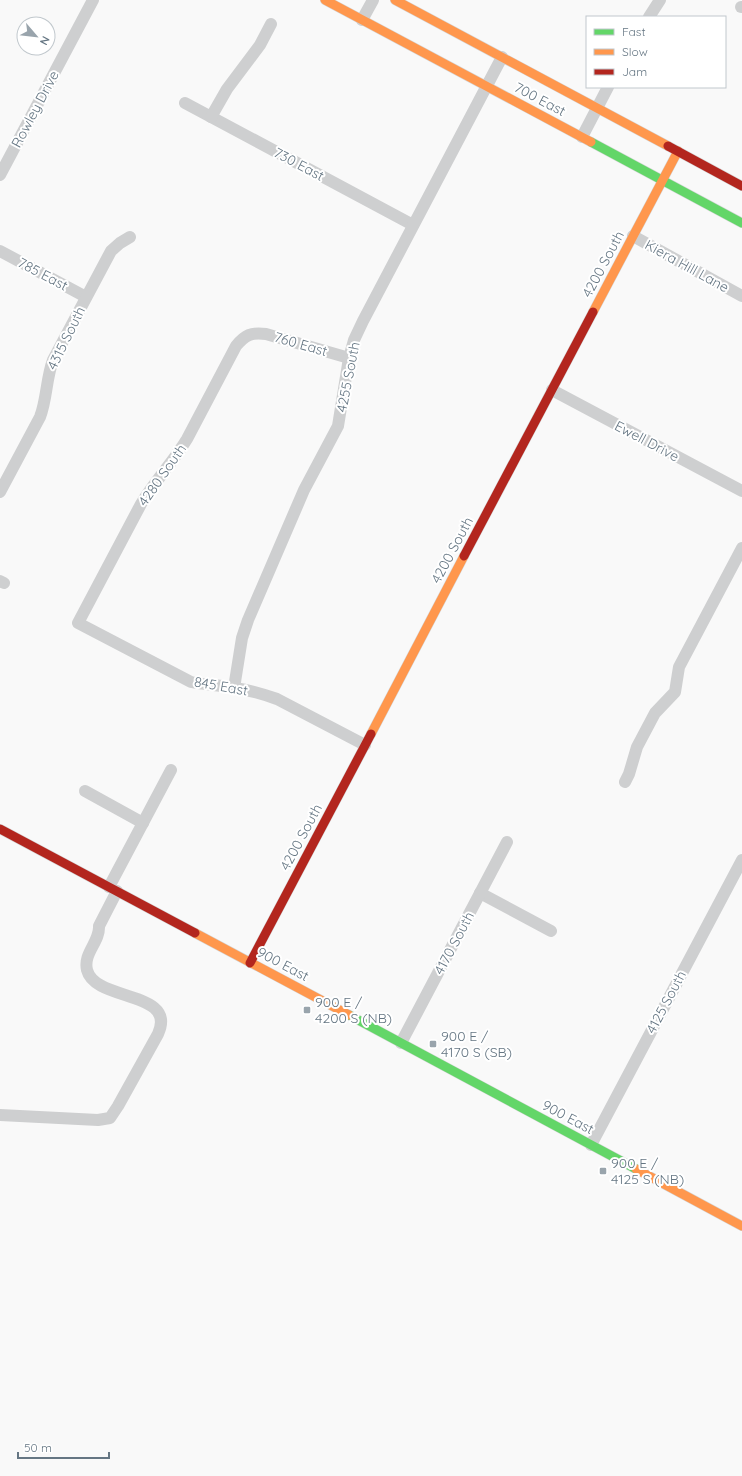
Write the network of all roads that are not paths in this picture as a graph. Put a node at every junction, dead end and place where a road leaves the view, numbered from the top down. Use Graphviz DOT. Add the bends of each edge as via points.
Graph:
graph roads {
  1 [pos="93,0"];
  2 [pos="325,0"];
  3 [pos="372,0"];
  4 [pos="396,0"];
  5 [pos="660,0"];
  6 [pos="650,16"];
  7 [pos="362,20"];
  8 [pos="271,24"];
  9 [pos="502,58"];
  10 [pos="487,86"];
  11 [pos="607,88"];
  12 [pos="185,102"];
  13 [pos="596,108"];
  14 [pos="211,117"];
  15 [pos="582,138"];
  16 [pos="678,151"];
  17 [pos="0,175"];
  18 [pos="662,181"];
  19 [pos="742,186"];
  20 [pos="742,224"];
  21 [pos="413,226"];
  22 [pos="633,236"];
  23 [pos="130,237"];
  24 [pos="0,251"];
  25 [pos="742,296"];
  26 [pos="86,297"];
  27 [pos="252,334"];
  28 [pos="349,358"];
  29 [pos="552,390"];
  30 [pos="742,491"];
  31 [pos="0,492"];
  32 [pos="742,548"];
  33 [pos="78,623"];
  34 [pos="234,688"];
  35 [pos="365,745"];
  36 [pos="171,770"];
  37 [pos="625,782"];
  38 [pos="85,791"];
  39 [pos="143,823"];
  40 [pos="0,829"];
  41 [pos="507,842"];
  42 [pos="742,860"];
  43 [pos="117,891"];
  44 [pos="480,893"];
  45 [pos="551,931"];
  46 [pos="250,962"];
  47 [pos="401,1043"];
  48 [pos="0,1115"];
  49 [pos="591,1145"];
  50 [pos="742,1226"];
  1 -- 17 [label="street, Rowley Drive"];
  2 -- 7 [label="main road, 700 East"];
  3 -- 7 [label="street"];
  4 -- 9 [label="main road, 700 East"];
  5 -- 6 [label="street"];
  7 -- 10 [label="main road, 700 East"];
  8 -- 14 [label="street" via="260,45 227,89"];
  9 -- 10 [label="street, 4255 South"];
  9 -- 13 [label="main road, 700 East"];
  10 -- 15 [label="main road, 700 East"];
  10 -- 21 [label="street, 4255 South"];
  11 -- 13 [label="street"];
  12 -- 14 [label="street, 730 East"];
  13 -- 15 [label="street"];
  13 -- 16 [label="main road, 700 East"];
  14 -- 21 [label="street, 730 East"];
  15 -- 18 [label="main road, 700 East"];
  16 -- 18 [label="main road, 4200 South"];
  16 -- 19 [label="main road, 700 East"];
  18 -- 20 [label="main road, 700 East"];
  18 -- 22 [label="main road, 4200 South"];
  21 -- 28 [label="street, 4255 South" via="362,322"];
  22 -- 25 [label="street, Kiera Hill Lane"];
  22 -- 29 [label="main road, 4200 South"];
  23 -- 26 [label="street, 4315 South" via="111,251"];
  24 -- 26 [label="street, 785 East"];
  26 -- 31 [label="street, 4315 South" via="53,360 40,417"];
  27 -- 28 [label="street, 760 East" via="266,334"];
  27 -- 33 [label="street, 4280 South" via="242,338 236,346 178,454 150,488"];
  28 -- 34 [label="street, 4255 South" via="338,426 304,490 248,620 242,638"];
  29 -- 30 [label="street, Ewell Drive"];
  29 -- 35 [label="main road, 4200 South"];
  32 -- 37 [label="street" via="679,667 675,692 655,713 637,747"];
  33 -- 34 [label="street, 845 East" via="191,682"];
  34 -- 35 [label="street, 845 East" via="277,699"];
  35 -- 46 [label="main road, 4200 South"];
  36 -- 39 [label="street"];
  38 -- 39 [label="street"];
  39 -- 43 [label="street"];
  40 -- 43 [label="main road, 900 East"];
  41 -- 44 [label="street, 4170 South"];
  42 -- 49 [label="street, 4125 South"];
  43 -- 46 [label="main road, 900 East"];
  43 -- 48 [label="street" via="106,929 100,932 86,959 87,970 98,984 148,1004 159,1014 161,1022 158,1034 110,1118 98,1120"];
  44 -- 45 [label="street"];
  44 -- 47 [label="street, 4170 South"];
  46 -- 47 [label="main road, 900 East"];
  47 -- 49 [label="main road, 900 East"];
  49 -- 50 [label="main road, 900 East"];
}
